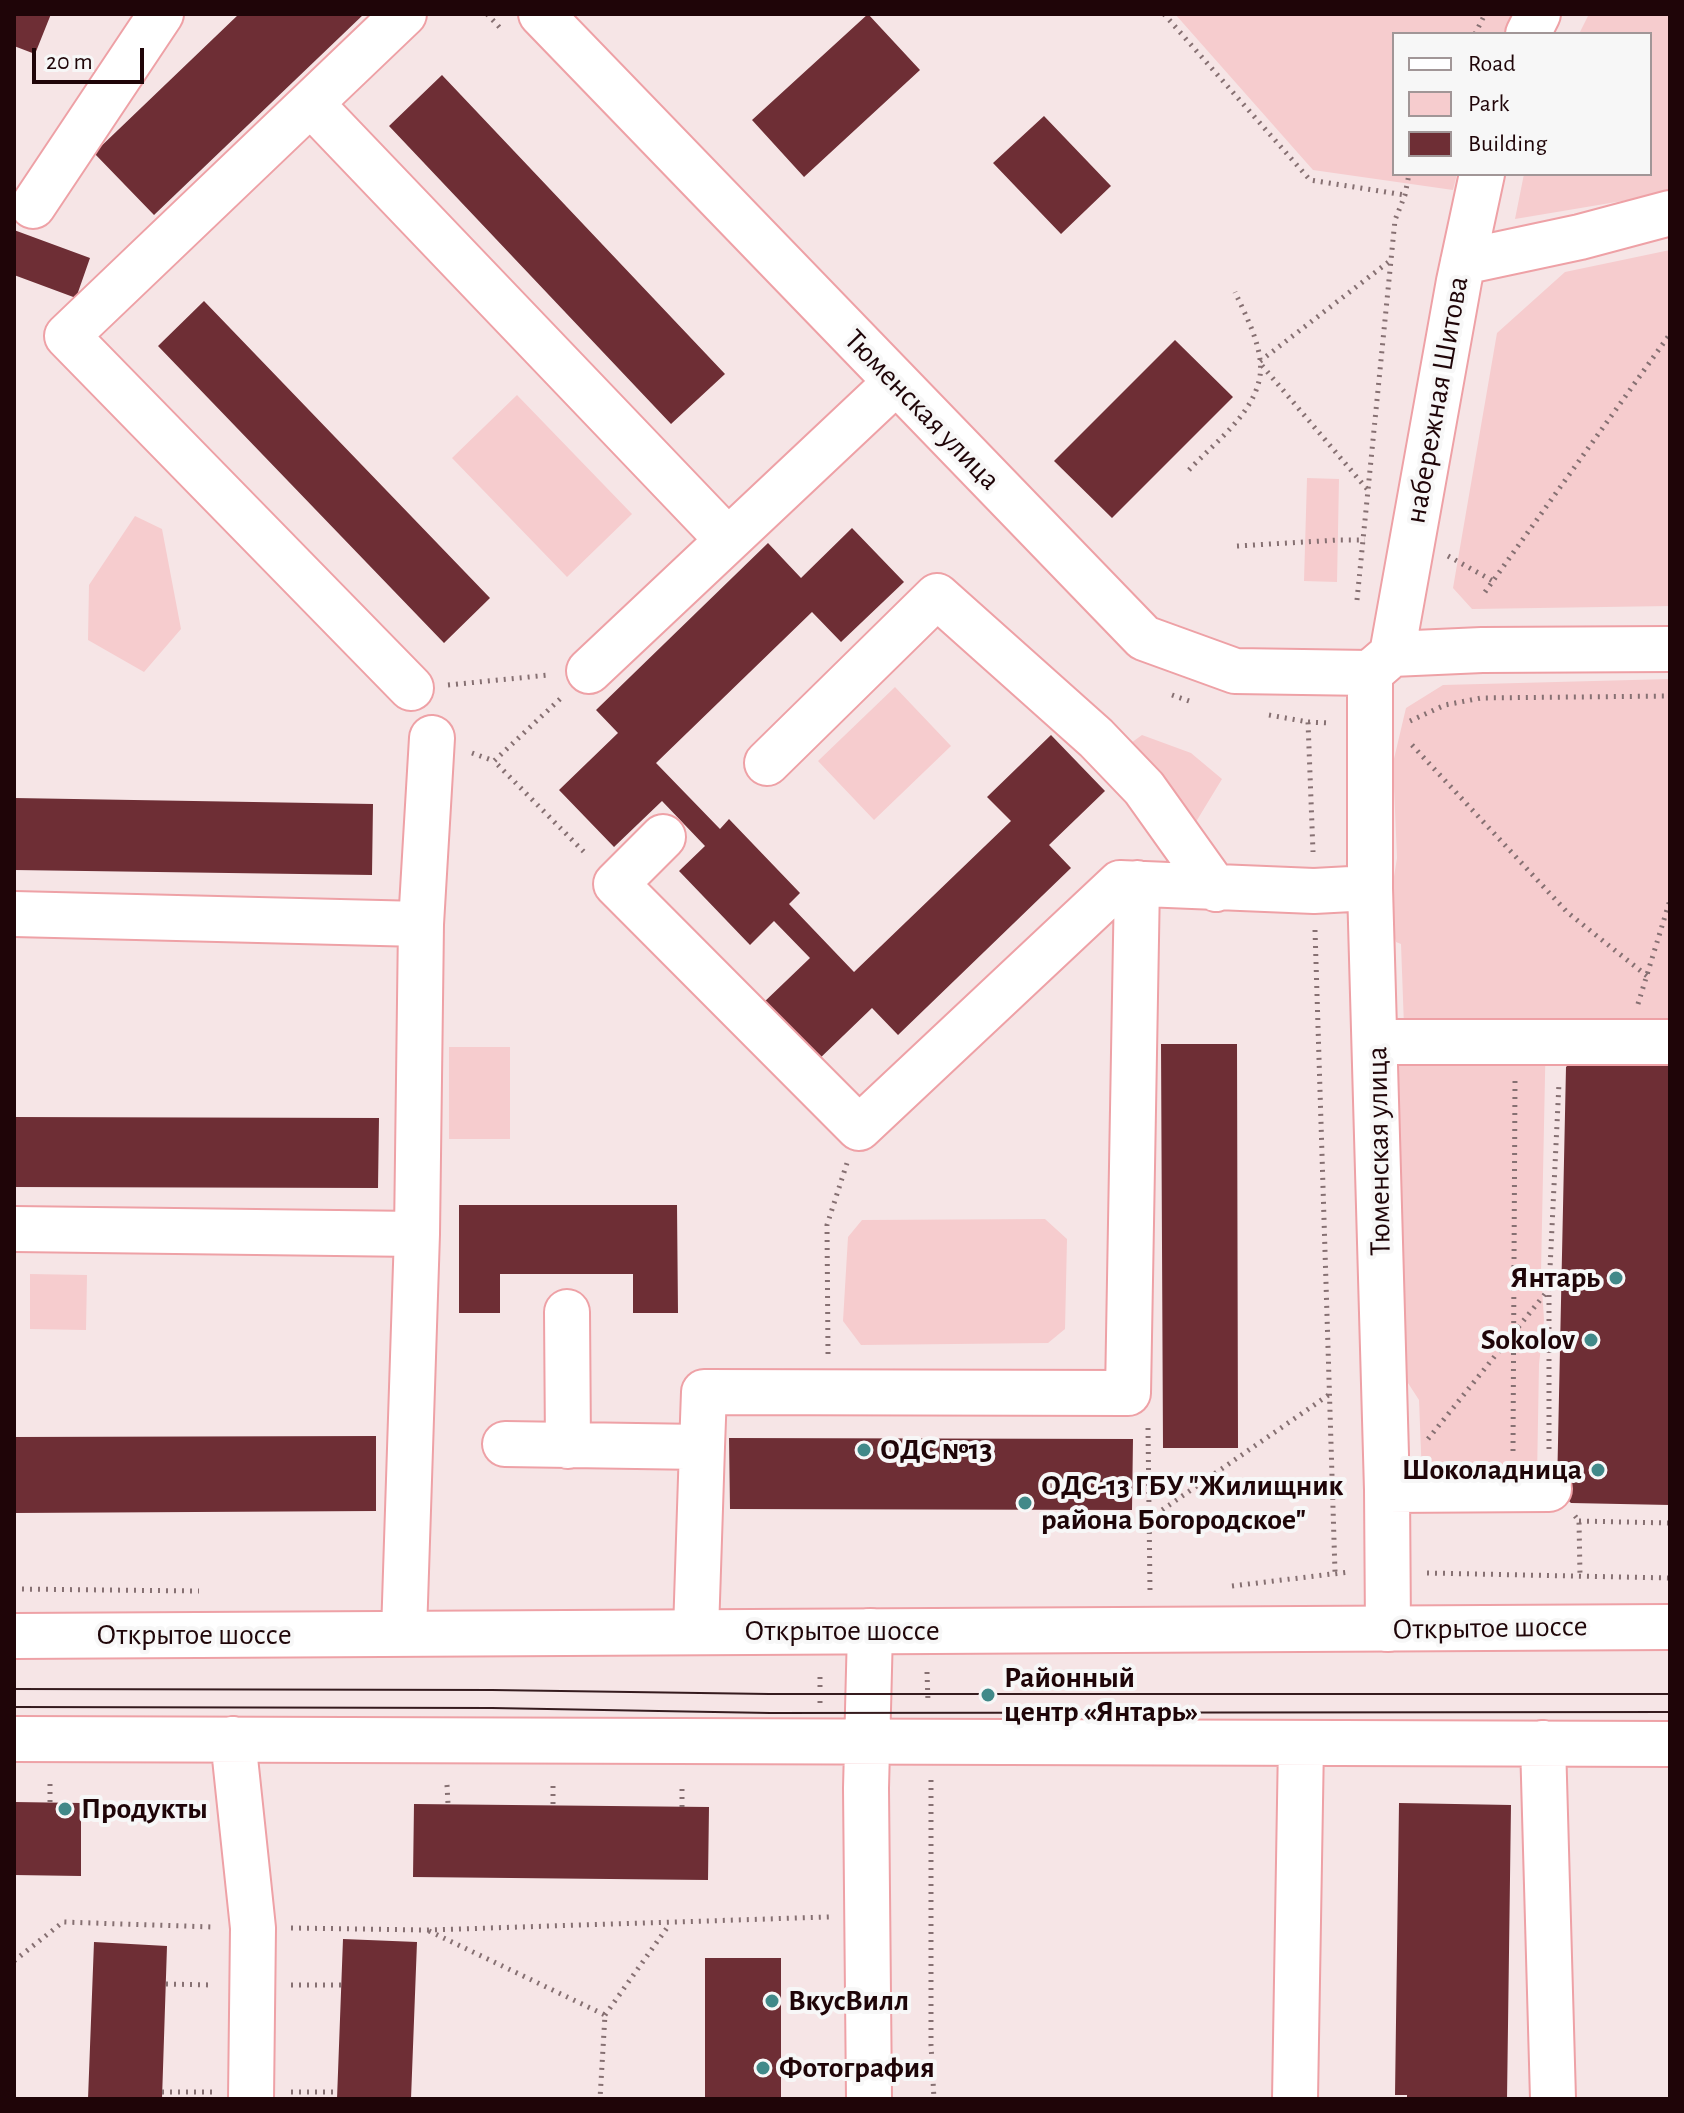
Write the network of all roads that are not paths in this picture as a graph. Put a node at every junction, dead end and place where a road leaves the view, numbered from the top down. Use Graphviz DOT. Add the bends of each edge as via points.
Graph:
graph roads {
  1 [pos="161,14"];
  2 [pos="404,14"];
  3 [pos="1538,14"];
  4 [pos="544,15"];
  5 [pos="1529,32"];
  6 [pos="311,104"];
  7 [pos="1482,176"];
  8 [pos="33,206"];
  9 [pos="1670,213"];
  10 [pos="1463,262"];
  11 [pos="895,383"];
  12 [pos="727,539"];
  13 [pos="1670,649"];
  14 [pos="1370,667"];
  15 [pos="589,671"];
  16 [pos="411,688"];
  17 [pos="432,738"];
  18 [pos="767,763"];
  19 [pos="663,837"];
  20 [pos="1137,883"];
  21 [pos="1370,888"];
  22 [pos="1216,889"];
  23 [pos="14,914"];
  24 [pos="421,924"];
  25 [pos="1376,1042"];
  26 [pos="1670,1042"];
  27 [pos="14,1229"];
  28 [pos="417,1234"];
  29 [pos="567,1312"];
  30 [pos="505,1444"];
  31 [pos="568,1446"];
  32 [pos="702,1447"];
  33 [pos="1531,1488"];
  34 [pos="1387,1490"];
  35 [pos="1670,1627"];
  36 [pos="1388,1629"];
  37 [pos="696,1631"];
  38 [pos="870,1631"];
  39 [pos="404,1633"];
  40 [pos="14,1636"];
  41 [pos="14,1739"];
  42 [pos="233,1739"];
  43 [pos="867,1742"];
  44 [pos="1301,1743"];
  45 [pos="1543,1743"];
  46 [pos="1670,1744"];
  47 [pos="251,2099"];
  48 [pos="869,2099"];
  49 [pos="1295,2099"];
  50 [pos="1553,2099"];
  1 -- 8 [label="street"];
  2 -- 6 [label="street"];
  3 -- 5 [label="street"];
  4 -- 11 [label="street, Тюменская улица"];
  6 -- 12 [label="street"];
  6 -- 16 [label="street" via="67,336"];
  7 -- 10 [label="street"];
  9 -- 10 [label="street, набережная Шитова"];
  10 -- 14 [label="street, набережная Шитова"];
  11 -- 12 [label="street"];
  11 -- 14 [label="street, Тюменская улица" via="1144,638 1235,671"];
  12 -- 15 [label="street"];
  13 -- 14 [label="street, Тюменская улица" via="1482,650"];
  14 -- 21 [label="street, Тюменская улица"];
  17 -- 24 [label="street"];
  18 -- 22 [label="street" via="937,596 1096,738 1144,788"];
  19 -- 20 [label="street" via="616,884 859,1128 1120,883"];
  20 -- 22 [label="street"];
  20 -- 32 [label="street" via="1128,1393 704,1392"];
  21 -- 22 [label="street"];
  21 -- 25 [label="street, Тюменская улица"];
  23 -- 24 [label="street"];
  24 -- 28 [label="street"];
  25 -- 26 [label="street"];
  25 -- 34 [label="street, Тюменская улица"];
  27 -- 28 [label="street"];
  28 -- 39 [label="street"];
  29 -- 31 [label="street"];
  30 -- 31 [label="street"];
  31 -- 32 [label="street"];
  32 -- 37 [label="street"];
  33 -- 34 [label="street"];
  34 -- 36 [label="street, Тюменская улица"];
  35 -- 36 [label="street, Открытое шоссе"];
  36 -- 38 [label="street, Открытое шоссе"];
  37 -- 38 [label="street, Открытое шоссе"];
  37 -- 39 [label="street, Открытое шоссе"];
  38 -- 43 [label="street"];
  39 -- 40 [label="street, Открытое шоссе"];
  41 -- 42 [label="street"];
  42 -- 43 [label="street"];
  42 -- 47 [label="street" via="253,1928"];
  43 -- 44 [label="street"];
  43 -- 48 [label="street"];
  44 -- 45 [label="street"];
  44 -- 49 [label="street"];
  45 -- 46 [label="street"];
  45 -- 50 [label="street"];
}
